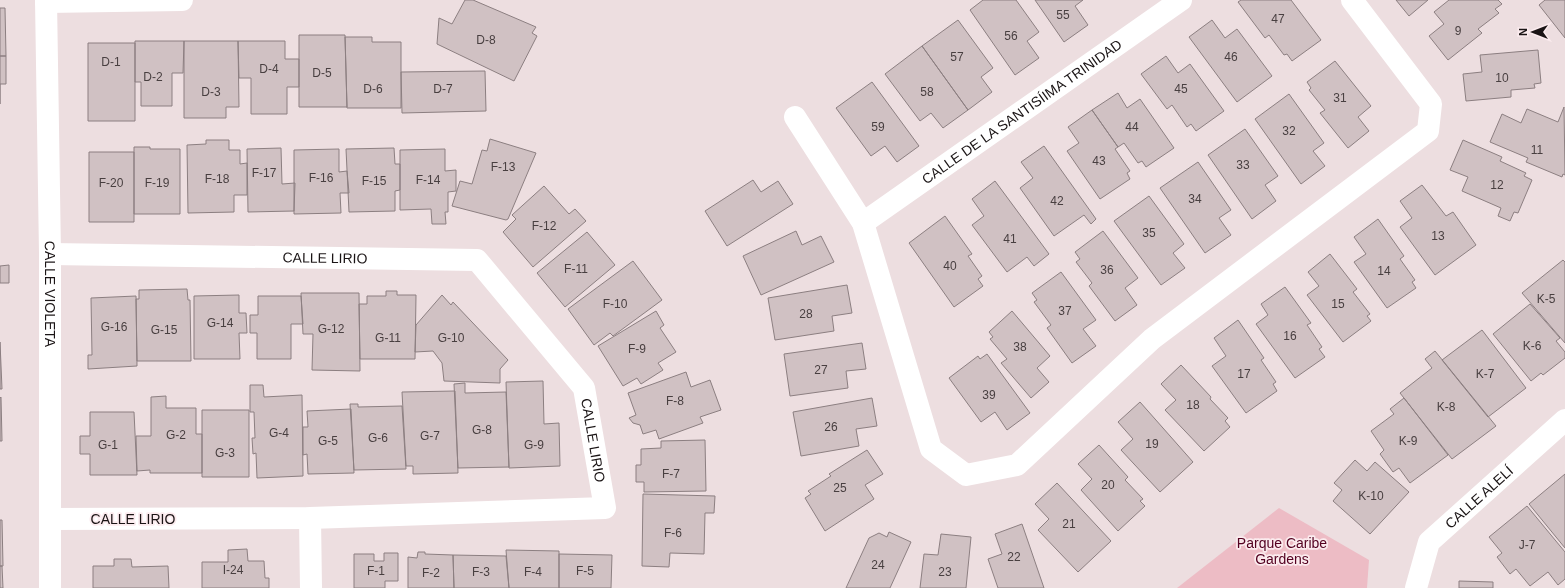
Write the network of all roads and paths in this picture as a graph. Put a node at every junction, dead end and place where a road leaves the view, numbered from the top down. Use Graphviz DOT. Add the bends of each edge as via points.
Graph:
graph roads {
  1 [pos="182,0"];
  2 [pos="1181,0"];
  3 [pos="1352,0"];
  4 [pos="46,1"];
  5 [pos="795,117"];
  6 [pos="863,223"];
  7 [pos="50,254"];
  8 [pos="1565,420"];
  9 [pos="310,518"];
  10 [pos="50,519"];
  11 [pos="50,588"];
  12 [pos="311,588"];
  13 [pos="1416,588"];
  1 -- 4 [label="street"];
  2 -- 6 [label="street, CALLE DE LA SANTISÍIMA TRINIDAD"];
  3 -- 6 [label="street" via="1431,104 1428,131 1152,339 1018,465 966,474 931,449"];
  4 -- 7 [label="street, CALLE VIOLETA"];
  5 -- 6 [label="street"];
  7 -- 9 [label="street, CALLE LIRIO" via="476,260 584,388 605,508"];
  7 -- 10 [label="street, CALLE VIOLETA"];
  8 -- 13 [label="street, CALLE ALELÍ" via="1429,542"];
  9 -- 10 [label="street, CALLE LIRIO"];
  9 -- 12 [label="street"];
  10 -- 11 [label="street, CALLE VIOLETA"];
}
